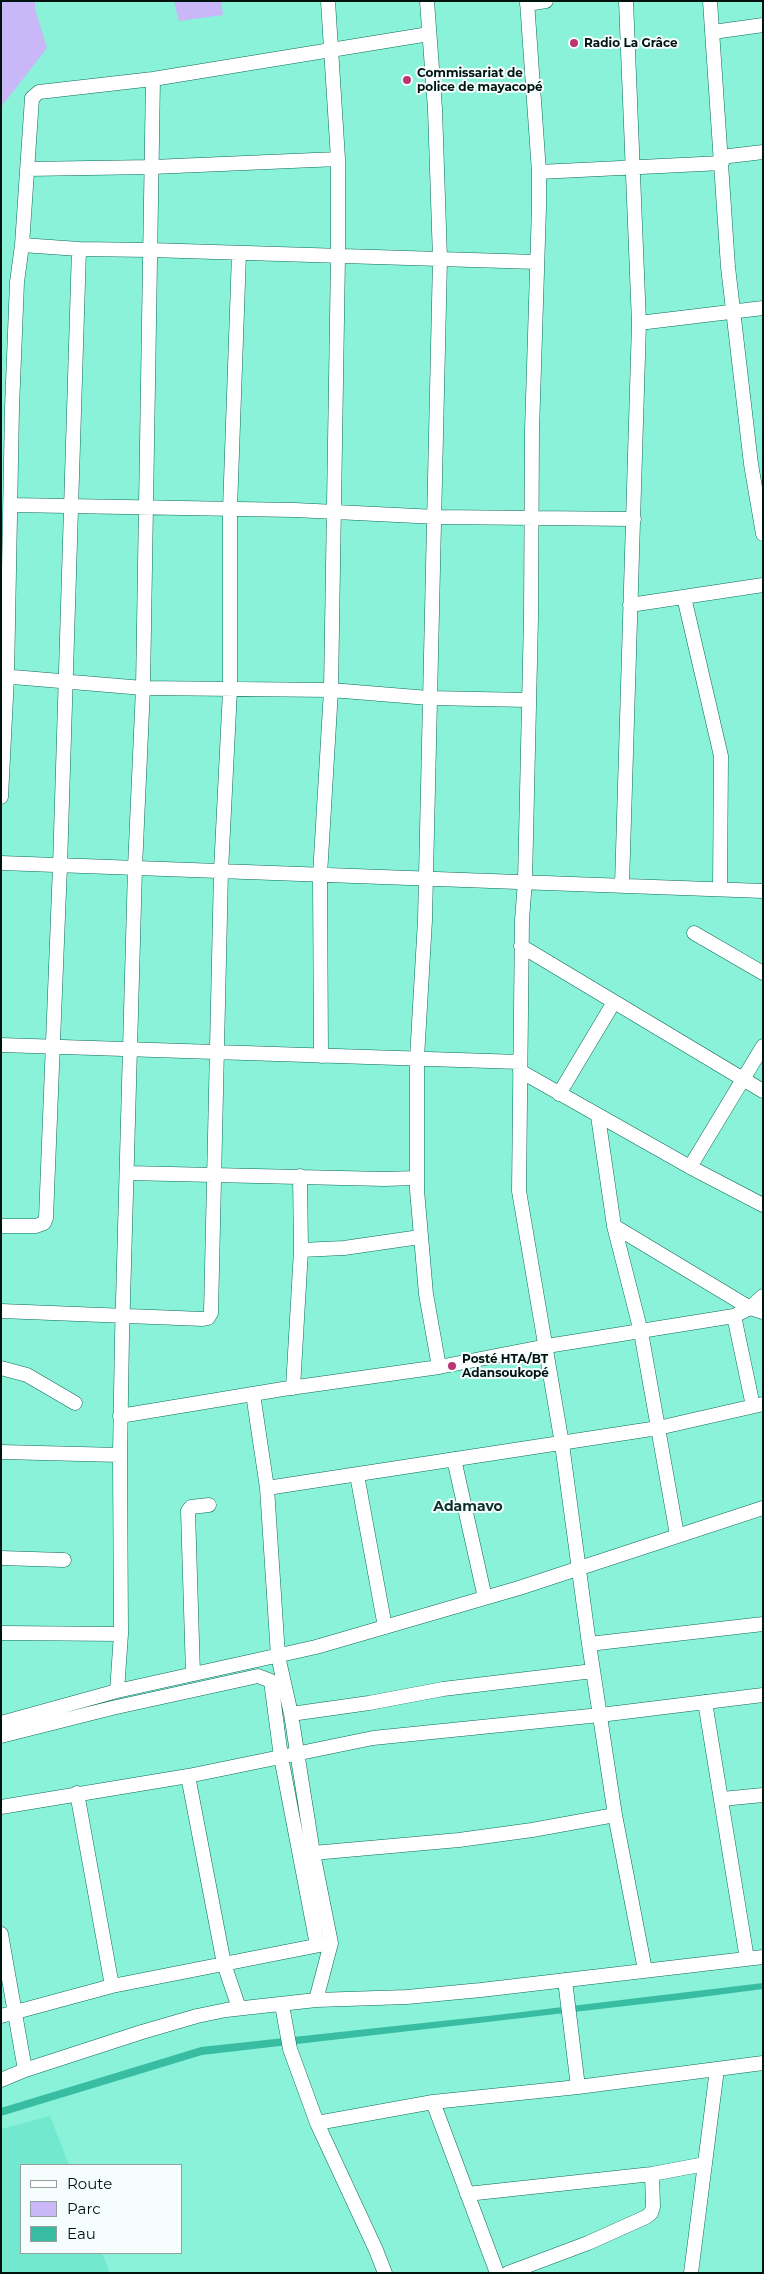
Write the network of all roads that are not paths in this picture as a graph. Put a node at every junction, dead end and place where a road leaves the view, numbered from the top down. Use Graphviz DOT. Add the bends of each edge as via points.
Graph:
graph roads {
  1 [pos="328,1"];
  2 [pos="427,1"];
  3 [pos="546,1"];
  4 [pos="626,1"];
  5 [pos="710,1"];
  6 [pos="527,3"];
  7 [pos="763,25"];
  8 [pos="713,32"];
  9 [pos="429,34"];
  10 [pos="331,50"];
  11 [pos="153,79"];
  12 [pos="763,152"];
  13 [pos="338,158"];
  14 [pos="722,160"];
  15 [pos="152,167"];
  16 [pos="633,167"];
  17 [pos="27,169"];
  18 [pos="539,172"];
  19 [pos="22,245"];
  20 [pos="79,249"];
  21 [pos="150,250"];
  22 [pos="238,254"];
  23 [pos="338,257"];
  24 [pos="440,259"];
  25 [pos="536,262"];
  26 [pos="763,308"];
  27 [pos="732,311"];
  28 [pos="639,323"];
  29 [pos="6,408"];
  30 [pos="757,464"];
  31 [pos="11,504"];
  32 [pos="71,507"];
  33 [pos="145,509"];
  34 [pos="230,510"];
  35 [pos="334,512"];
  36 [pos="434,516"];
  37 [pos="530,517"];
  38 [pos="634,519"];
  39 [pos="763,534"];
  40 [pos="762,588"];
  41 [pos="684,597"];
  42 [pos="630,604"];
  43 [pos="4,677"];
  44 [pos="66,682"];
  45 [pos="143,688"];
  46 [pos="230,690"];
  47 [pos="331,690"];
  48 [pos="429,698"];
  49 [pos="528,700"];
  50 [pos="1,797"];
  51 [pos="1,863"];
  52 [pos="60,866"];
  53 [pos="135,868"];
  54 [pos="221,870"];
  55 [pos="320,875"];
  56 [pos="425,878"];
  57 [pos="524,881"];
  58 [pos="622,885"];
  59 [pos="720,888"];
  60 [pos="763,891"];
  61 [pos="694,933"];
  62 [pos="521,946"];
  63 [pos="763,973"];
  64 [pos="614,1002"];
  65 [pos="1,1045"];
  66 [pos="763,1046"];
  67 [pos="51,1047"];
  68 [pos="131,1049"];
  69 [pos="216,1053"];
  70 [pos="321,1056"];
  71 [pos="417,1058"];
  72 [pos="520,1067"];
  73 [pos="742,1080"];
  74 [pos="763,1091"];
  75 [pos="559,1094"];
  76 [pos="598,1116"];
  77 [pos="690,1167"];
  78 [pos="128,1173"];
  79 [pos="213,1176"];
  80 [pos="300,1176"];
  81 [pos="417,1178"];
  82 [pos="763,1205"];
  83 [pos="1,1226"];
  84 [pos="614,1226"];
  85 [pos="420,1237"];
  86 [pos="301,1250"];
  87 [pos="763,1296"];
  88 [pos="756,1310"];
  89 [pos="1,1311"];
  90 [pos="734,1316"];
  91 [pos="123,1317"];
  92 [pos="641,1332"];
  93 [pos="547,1346"];
  94 [pos="439,1367"];
  95 [pos="1,1368"];
  96 [pos="293,1388"];
  97 [pos="253,1394"];
  98 [pos="75,1403"];
  99 [pos="758,1405"];
  100 [pos="120,1416"];
  101 [pos="658,1428"];
  102 [pos="562,1444"];
  103 [pos="1,1452"];
  104 [pos="120,1455"];
  105 [pos="454,1459"];
  106 [pos="357,1475"];
  107 [pos="267,1488"];
  108 [pos="209,1505"];
  109 [pos="763,1508"];
  110 [pos="677,1535"];
  111 [pos="1,1558"];
  112 [pos="64,1560"];
  113 [pos="578,1570"];
  114 [pos="485,1598"];
  115 [pos="763,1624"];
  116 [pos="386,1627"];
  117 [pos="1,1632"];
  118 [pos="121,1634"];
  119 [pos="589,1644"];
  120 [pos="278,1656"];
  121 [pos="593,1671"];
  122 [pos="193,1674"];
  123 [pos="117,1691"];
  124 [pos="763,1695"];
  125 [pos="705,1702"];
  126 [pos="291,1714"];
  127 [pos="600,1715"];
  128 [pos="1,1723"];
  129 [pos="1,1736"];
  130 [pos="296,1754"];
  131 [pos="281,1757"];
  132 [pos="188,1776"];
  133 [pos="78,1793"];
  134 [pos="763,1795"];
  135 [pos="722,1799"];
  136 [pos="1,1806"];
  137 [pos="615,1814"];
  138 [pos="313,1853"];
  139 [pos="1,1934"];
  140 [pos="331,1943"];
  141 [pos="317,1946"];
  142 [pos="763,1957"];
  143 [pos="747,1959"];
  144 [pos="224,1964"];
  145 [pos="645,1970"];
  146 [pos="565,1980"];
  147 [pos="112,1986"];
  148 [pos="316,2000"];
  149 [pos="282,2005"];
  150 [pos="239,2008"];
  151 [pos="8,2014"];
  152 [pos="763,2063"];
  153 [pos="717,2069"];
  154 [pos="24,2070"];
  155 [pos="1,2080"];
  156 [pos="578,2087"];
  157 [pos="433,2102"];
  158 [pos="317,2123"];
  159 [pos="705,2164"];
  160 [pos="652,2174"];
  161 [pos="467,2194"];
  162 [pos="385,2273"];
  163 [pos="497,2273"];
  164 [pos="508,2273"];
  165 [pos="691,2273"];
  1 -- 10 [label="street"];
  2 -- 9 [label="street"];
  3 -- 6 [label="street"];
  4 -- 16 [label="street"];
  5 -- 8 [label="street"];
  6 -- 18 [label="street"];
  7 -- 8 [label="street"];
  8 -- 14 [label="street"];
  9 -- 10 [label="street"];
  9 -- 24 [label="street"];
  10 -- 11 [label="street"];
  10 -- 13 [label="street"];
  11 -- 15 [label="street"];
  11 -- 17 [label="street" via="35,94 30,103"];
  12 -- 14 [label="street"];
  13 -- 15 [label="street"];
  13 -- 23 [label="street"];
  14 -- 16 [label="street"];
  14 -- 27 [label="street"];
  15 -- 17 [label="street"];
  15 -- 21 [label="street"];
  16 -- 18 [label="street"];
  16 -- 28 [label="street"];
  17 -- 19 [label="street"];
  18 -- 25 [label="street"];
  19 -- 20 [label="street"];
  19 -- 29 [label="street"];
  20 -- 21 [label="street"];
  20 -- 32 [label="street"];
  21 -- 22 [label="street"];
  21 -- 33 [label="street"];
  22 -- 23 [label="street"];
  22 -- 34 [label="street"];
  23 -- 24 [label="street"];
  23 -- 35 [label="street"];
  24 -- 25 [label="street"];
  24 -- 36 [label="street"];
  25 -- 37 [label="street"];
  26 -- 27 [label="street"];
  27 -- 28 [label="street"];
  27 -- 30 [label="street"];
  28 -- 38 [label="street"];
  29 -- 31 [label="street"];
  30 -- 39 [label="street"];
  31 -- 32 [label="street"];
  31 -- 43 [label="street"];
  32 -- 33 [label="street"];
  32 -- 44 [label="street"];
  33 -- 34 [label="street"];
  33 -- 45 [label="street"];
  34 -- 35 [label="street"];
  34 -- 46 [label="street"];
  35 -- 36 [label="street"];
  35 -- 47 [label="street"];
  36 -- 37 [label="street"];
  36 -- 48 [label="street"];
  37 -- 38 [label="street"];
  37 -- 49 [label="street"];
  38 -- 42 [label="street"];
  40 -- 41 [label="street"];
  41 -- 42 [label="street"];
  41 -- 59 [label="street" via="721,756"];
  42 -- 58 [label="street"];
  43 -- 44 [label="street"];
  43 -- 50 [label="street"];
  44 -- 45 [label="street"];
  44 -- 52 [label="street"];
  45 -- 46 [label="street"];
  45 -- 53 [label="street"];
  46 -- 47 [label="street"];
  46 -- 54 [label="street"];
  47 -- 48 [label="street"];
  47 -- 55 [label="street"];
  48 -- 49 [label="street"];
  48 -- 56 [label="street"];
  49 -- 57 [label="street"];
  51 -- 52 [label="street"];
  52 -- 53 [label="street"];
  52 -- 67 [label="street"];
  53 -- 54 [label="street"];
  53 -- 68 [label="street"];
  54 -- 55 [label="street"];
  54 -- 69 [label="street"];
  55 -- 56 [label="street"];
  55 -- 70 [label="street"];
  56 -- 57 [label="street"];
  56 -- 71 [label="street"];
  57 -- 58 [label="street"];
  57 -- 62 [label="street"];
  58 -- 59 [label="street"];
  59 -- 60 [label="street"];
  61 -- 63 [label="street"];
  62 -- 64 [label="street"];
  62 -- 72 [label="street"];
  64 -- 73 [label="street"];
  64 -- 75 [label="street"];
  65 -- 67 [label="street"];
  66 -- 73 [label="street"];
  67 -- 68 [label="street"];
  67 -- 83 [label="street" via="46,1218 44,1223 36,1226"];
  68 -- 69 [label="street"];
  68 -- 78 [label="street"];
  69 -- 70 [label="street"];
  69 -- 79 [label="street"];
  70 -- 71 [label="street"];
  71 -- 72 [label="street"];
  71 -- 81 [label="street"];
  72 -- 75 [label="street"];
  72 -- 93 [label="street" via="520,1191"];
  73 -- 74 [label="street"];
  73 -- 77 [label="street"];
  75 -- 76 [label="street"];
  76 -- 77 [label="street"];
  76 -- 84 [label="street"];
  77 -- 82 [label="street"];
  78 -- 79 [label="street"];
  78 -- 91 [label="street"];
  79 -- 80 [label="street"];
  79 -- 91 [label="street" via="210,1316 203,1319"];
  80 -- 81 [label="street" via="384,1180"];
  80 -- 86 [label="street"];
  81 -- 85 [label="street"];
  84 -- 88 [label="street"];
  84 -- 92 [label="street"];
  85 -- 86 [label="street" via="344,1248"];
  85 -- 94 [label="street"];
  86 -- 96 [label="street"];
  87 -- 88 [label="street"];
  88 -- 90 [label="street"];
  89 -- 91 [label="street"];
  90 -- 92 [label="street"];
  90 -- 99 [label="street"];
  91 -- 100 [label="street"];
  92 -- 93 [label="street"];
  92 -- 101 [label="street"];
  93 -- 94 [label="street"];
  93 -- 102 [label="street"];
  94 -- 96 [label="street"];
  95 -- 98 [label="street" via="27,1375"];
  96 -- 97 [label="street"];
  97 -- 100 [label="street"];
  97 -- 107 [label="street"];
  99 -- 101 [label="street"];
  100 -- 104 [label="street"];
  101 -- 102 [label="street"];
  101 -- 110 [label="street"];
  102 -- 105 [label="street"];
  102 -- 113 [label="street"];
  103 -- 104 [label="street"];
  104 -- 118 [label="street"];
  105 -- 106 [label="street"];
  105 -- 114 [label="street"];
  106 -- 107 [label="street"];
  106 -- 116 [label="street"];
  107 -- 120 [label="street"];
  108 -- 122 [label="street" via="191,1506 188,1511"];
  109 -- 110 [label="street"];
  110 -- 113 [label="street"];
  111 -- 112 [label="street"];
  113 -- 114 [label="street"];
  113 -- 119 [label="street"];
  114 -- 116 [label="street"];
  115 -- 119 [label="street"];
  116 -- 120 [label="street"];
  117 -- 118 [label="street"];
  118 -- 123 [label="street"];
  119 -- 121 [label="street"];
  120 -- 122 [label="street"];
  120 -- 126 [label="street"];
  121 -- 126 [label="street"];
  121 -- 127 [label="street"];
  122 -- 123 [label="street"];
  123 -- 128 [label="street"];
  124 -- 125 [label="street"];
  125 -- 127 [label="street"];
  125 -- 135 [label="street"];
  126 -- 130 [label="street"];
  127 -- 130 [label="street" via="373,1738"];
  127 -- 137 [label="street"];
  129 -- 131 [label="street" via="258,1676 271,1681"];
  130 -- 131 [label="street"];
  130 -- 138 [label="street"];
  131 -- 132 [label="street"];
  131 -- 141 [label="street"];
  132 -- 133 [label="street"];
  132 -- 144 [label="street"];
  133 -- 136 [label="street"];
  133 -- 147 [label="street"];
  134 -- 135 [label="street"];
  135 -- 143 [label="street"];
  137 -- 138 [label="street" via="532,1830"];
  137 -- 145 [label="street"];
  138 -- 140 [label="street"];
  139 -- 151 [label="street"];
  140 -- 141 [label="street"];
  140 -- 148 [label="street"];
  141 -- 144 [label="street"];
  142 -- 143 [label="street"];
  143 -- 145 [label="street"];
  144 -- 147 [label="street"];
  144 -- 150 [label="street"];
  145 -- 146 [label="street"];
  146 -- 148 [label="street" via="407,1997"];
  146 -- 156 [label="street"];
  147 -- 151 [label="street"];
  148 -- 149 [label="street"];
  149 -- 150 [label="street"];
  149 -- 158 [label="street" via="290,2049"];
  150 -- 154 [label="street" via="197,2016"];
  151 -- 154 [label="street"];
  152 -- 153 [label="street"];
  153 -- 156 [label="street"];
  153 -- 159 [label="street"];
  154 -- 155 [label="street"];
  156 -- 157 [label="street"];
  157 -- 158 [label="street"];
  157 -- 161 [label="street"];
  158 -- 162 [label="street"];
  159 -- 160 [label="street"];
  159 -- 165 [label="street"];
  160 -- 161 [label="street"];
  160 -- 164 [label="street" via="653,2207 646,2217"];
  161 -- 163 [label="street"];
}
